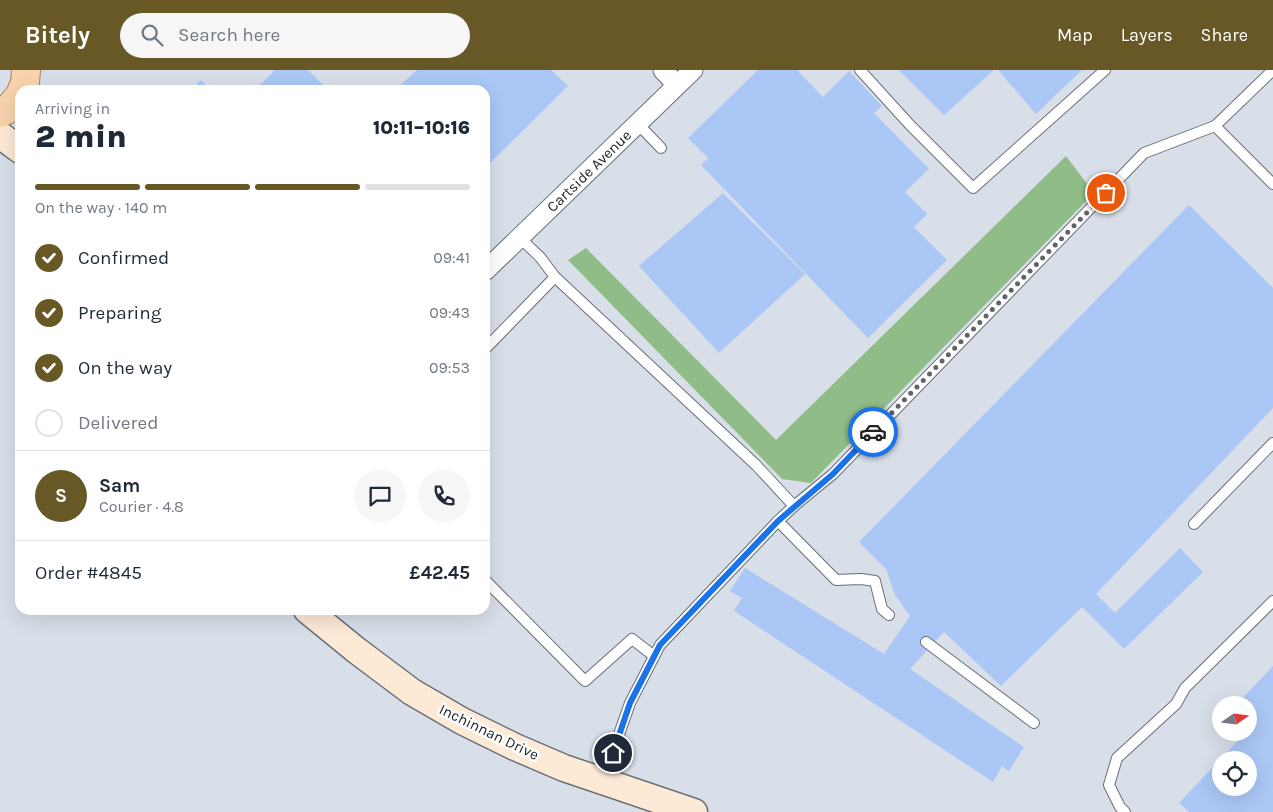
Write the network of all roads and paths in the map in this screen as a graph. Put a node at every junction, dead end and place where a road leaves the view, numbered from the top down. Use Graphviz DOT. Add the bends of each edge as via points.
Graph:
graph roads {
  1 [pos="663,70"];
  2 [pos="693,70"];
  3 [pos="860,70"];
  4 [pos="1105,70"];
  5 [pos="1273,70"];
  6 [pos="677,85"];
  7 [pos="15,99"];
  8 [pos="0,113"];
  9 [pos="637,123"];
  10 [pos="1215,126"];
  11 [pos="0,135"];
  12 [pos="15,146"];
  13 [pos="661,148"];
  14 [pos="1273,184"];
  15 [pos="520,238"];
  16 [pos="490,266"];
  17 [pos="555,277"];
  18 [pos="490,344"];
  19 [pos="1273,443"];
  20 [pos="794,506"];
  21 [pos="778,521"];
  22 [pos="1194,524"];
  23 [pos="490,585"];
  24 [pos="1273,601"];
  25 [pos="313,615"];
  26 [pos="889,615"];
  27 [pos="926,642"];
  28 [pos="654,656"];
  29 [pos="1034,723"];
  30 [pos="603,781"];
  31 [pos="694,812"];
  32 [pos="1125,812"];
  1 -- 6 [label="street"];
  2 -- 6 [label="street, Cartside Avenue"];
  3 -- 4 [label="lane" via="973,188"];
  5 -- 10 [label="lane"];
  6 -- 9 [label="street, Cartside Avenue"];
  7 -- 8 [label="main road" via="7,110"];
  9 -- 13 [label="lane"];
  9 -- 15 [label="street, Cartside Avenue"];
  10 -- 14 [label="lane"];
  10 -- 20 [label="lane" via="1144,153 833,474"];
  11 -- 12 [label="street"];
  15 -- 16 [label="street, Cartside Avenue"];
  15 -- 17 [label="lane"];
  17 -- 18 [label="lane"];
  17 -- 20 [label="lane" via="756,464"];
  19 -- 22 [label="lane"];
  20 -- 21 [label="lane"];
  21 -- 26 [label="lane" via="836,580 875,581 882,609"];
  21 -- 28 [label="lane" via="660,645"];
  23 -- 28 [label="lane" via="585,681 632,639"];
  24 -- 32 [label="lane" via="1185,688 1176,704 1117,758 1109,785"];
  25 -- 30 [label="street, Inchinnan Drive" via="412,692 462,721 564,768"];
  27 -- 29 [label="lane"];
  28 -- 30 [label="lane" via="630,703"];
  30 -- 31 [label="street, Inchinnan Drive"];
}
